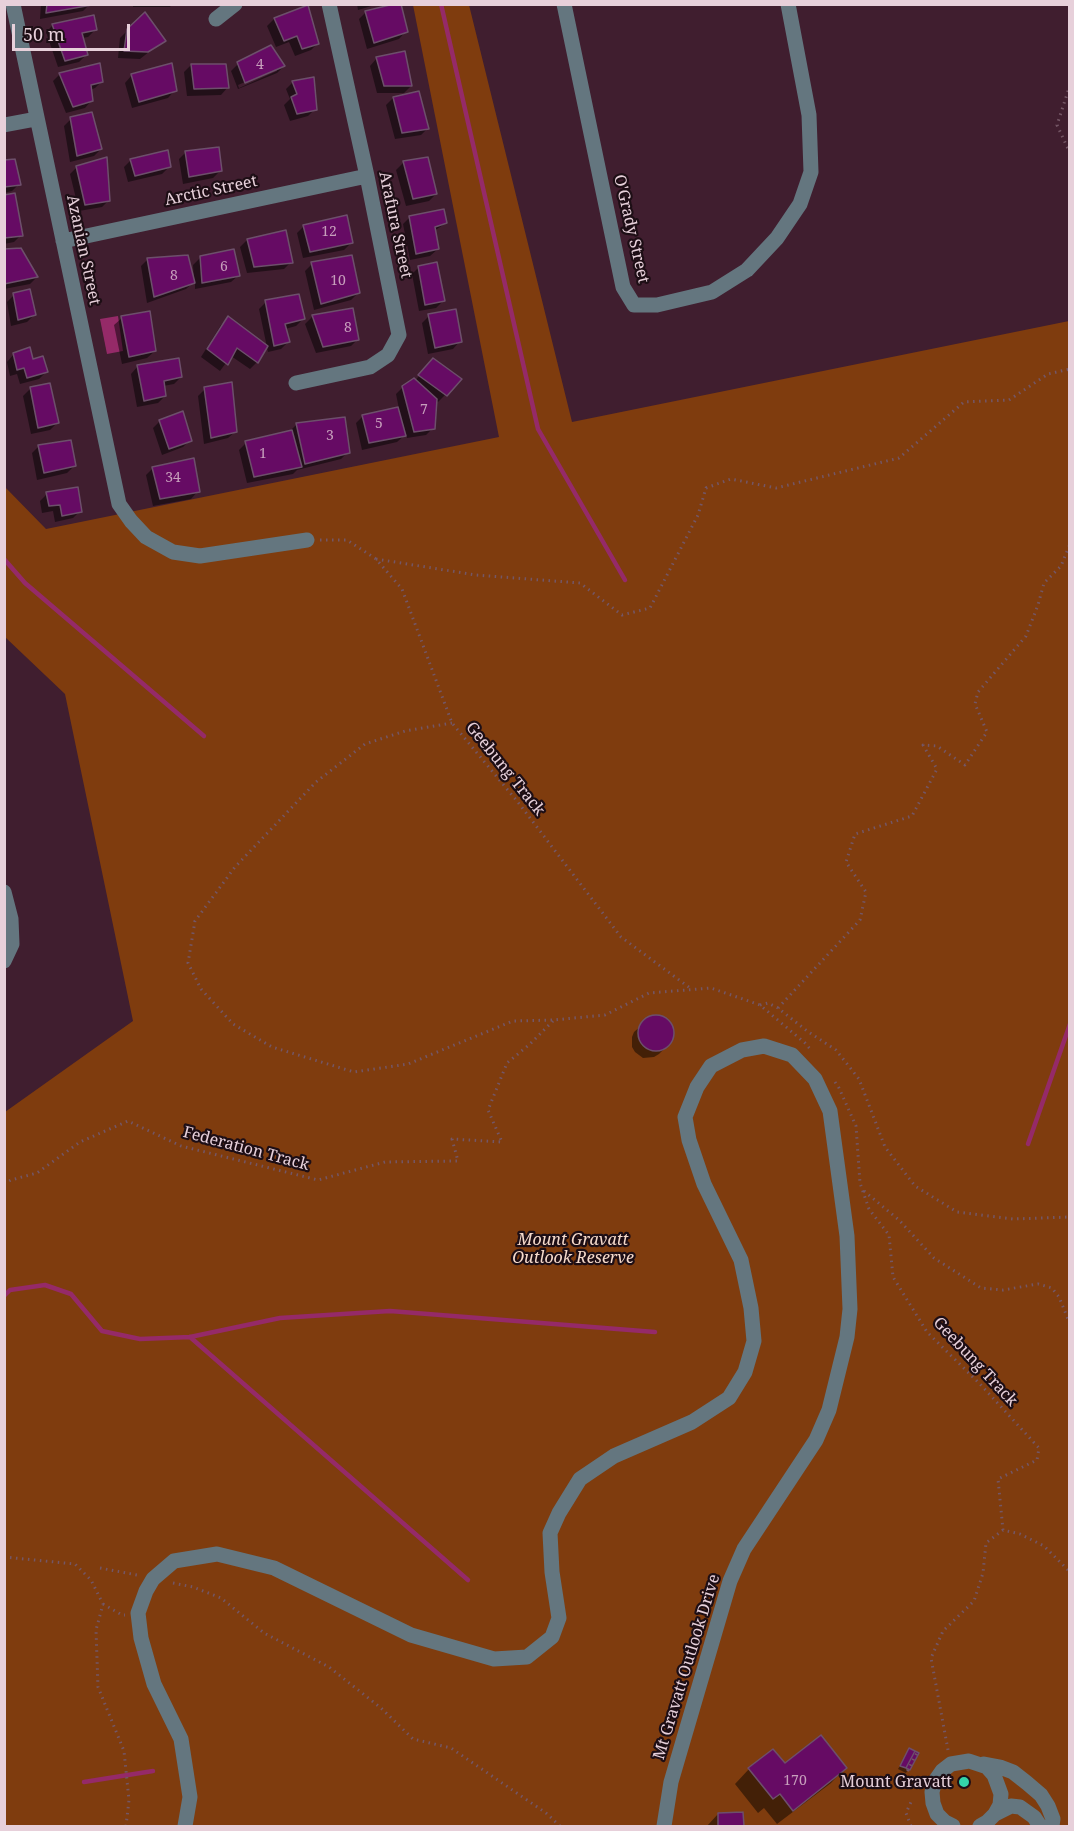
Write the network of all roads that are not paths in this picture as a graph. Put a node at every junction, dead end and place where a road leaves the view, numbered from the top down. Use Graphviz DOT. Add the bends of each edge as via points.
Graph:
graph roads {
  1 [pos="13,4"];
  2 [pos="235,4"];
  3 [pos="329,4"];
  4 [pos="564,4"];
  5 [pos="788,4"];
  6 [pos="216,19"];
  7 [pos="36,119"];
  8 [pos="4,125"];
  9 [pos="367,176"];
  10 [pos="63,241"];
  11 [pos="296,383"];
  12 [pos="307,540"];
  13 [pos="4,892"];
  14 [pos="4,961"];
  15 [pos="978,1763"];
  16 [pos="995,1814"];
  17 [pos="185,1827"];
  18 [pos="664,1827"];
  19 [pos="953,1827"];
  20 [pos="980,1827"];
  21 [pos="1040,1827"];
  22 [pos="1052,1827"];
  1 -- 7 [label="street, Azanian Street"];
  2 -- 6 [label="street"];
  3 -- 9 [label="street, Arafura Street"];
  4 -- 5 [label="street, O'Grady Street" via="623,287 634,305 657,305 712,292 747,270 777,238 800,204 811,172 809,115"];
  7 -- 8 [label="street"];
  7 -- 10 [label="street, Azanian Street"];
  9 -- 10 [label="street, Arctic Street"];
  9 -- 11 [label="street, Arafura Street" via="399,334 388,355 370,367"];
  10 -- 12 [label="street, Azanian Street" via="119,504 131,521 146,537 173,552 200,556"];
  13 -- 14 [label="street" via="12,944"];
  15 -- 16 [label="street" via="987,1767 999,1784 1000,1805"];
  15 -- 19 [label="street" via="951,1764 935,1780 932,1792 937,1814"];
  15 -- 22 [label="street" via="1013,1772 1027,1783 1048,1806"];
  16 -- 20 [label="street"];
  16 -- 21 [label="street" via="1011,1806 1020,1808 1034,1817"];
  17 -- 18 [label="street, Mt Gravatt Outlook Drive" via="190,1797 181,1739 154,1684 138,1613 153,1579 174,1561 217,1554 274,1568 411,1635 494,1659 527,1657 552,1637 559,1618 550,1533 580,1479 614,1456 692,1422 729,1398 745,1372 754,1341 741,1260 704,1184 685,1117 711,1066 742,1050 764,1046 792,1055 815,1079 830,1112 847,1236 847,1337 829,1410 816,1440 744,1549 730,1581 671,1782"];
}
